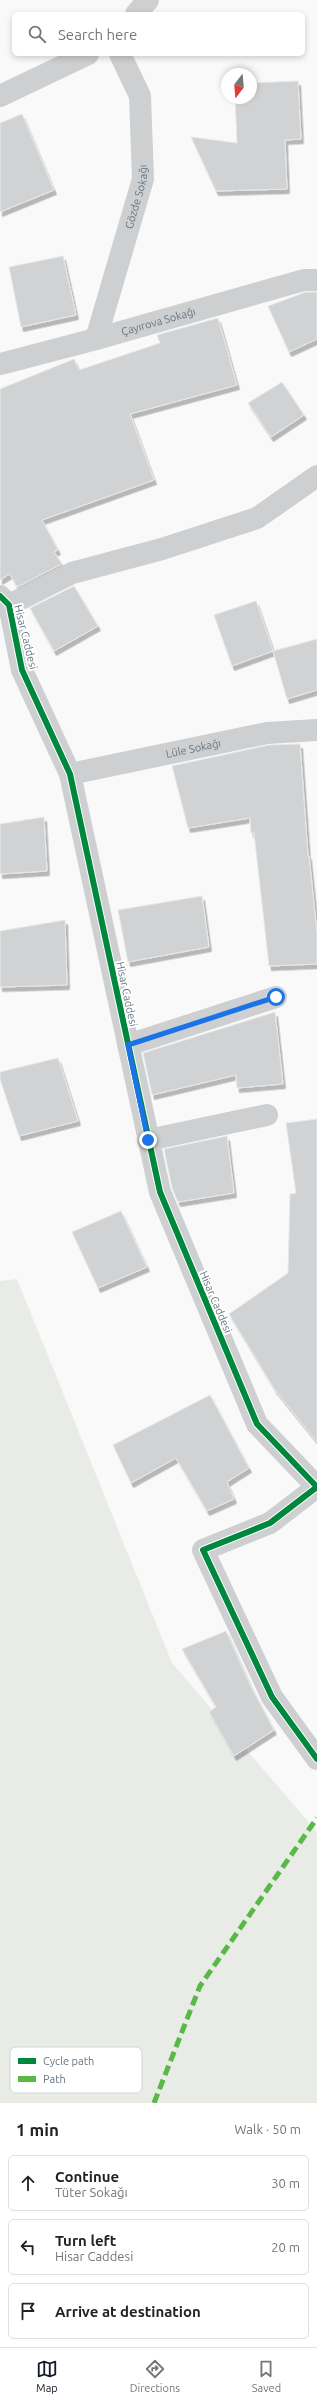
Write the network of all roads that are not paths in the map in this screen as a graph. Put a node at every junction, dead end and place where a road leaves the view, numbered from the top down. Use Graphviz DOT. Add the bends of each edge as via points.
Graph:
graph roads {
  1 [pos="148,0"];
  2 [pos="138,12"];
  3 [pos="84,56"];
  4 [pos="121,56"];
  5 [pos="0,96"];
  6 [pos="317,280"];
  7 [pos="96,339"];
  8 [pos="0,364"];
  9 [pos="317,476"];
  10 [pos="4,601"];
  11 [pos="317,730"];
  12 [pos="70,774"];
  13 [pos="276,997"];
  14 [pos="128,1045"];
  15 [pos="267,1115"];
  16 [pos="148,1140"];
  17 [pos="317,1487"];
  18 [pos="317,1759"];
  1 -- 2 [label="street"];
  3 -- 5 [label="street"];
  4 -- 7 [label="street, Gözde Sokağı" via="140,96 143,179"];
  6 -- 7 [label="street, Çayırova Sokağı" via="304,280"];
  7 -- 8 [label="street, Çayırova Sokağı"];
  9 -- 10 [label="street" via="257,518 162,549 72,572"];
  10 -- 12 [label="street, Hisar Caddesi" via="22,670"];
  11 -- 12 [label="street, Lüle Sokağı" via="267,734"];
  12 -- 14 [label="street, Hisar Caddesi"];
  13 -- 14 [label="street"];
  14 -- 16 [label="street, Hisar Caddesi"];
  15 -- 16 [label="street"];
  16 -- 17 [label="street, Hisar Caddesi" via="160,1192 256,1424"];
  17 -- 18 [label="street" via="270,1523 203,1550 272,1697"];
}
